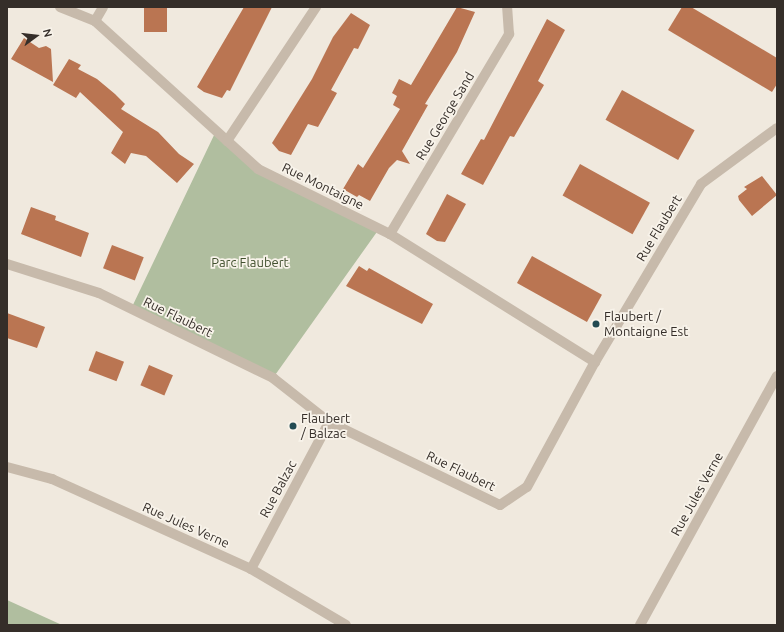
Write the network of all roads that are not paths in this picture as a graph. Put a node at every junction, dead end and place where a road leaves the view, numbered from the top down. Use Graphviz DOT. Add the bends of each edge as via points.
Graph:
graph roads {
  1 [pos="60,7"];
  2 [pos="104,7"];
  3 [pos="316,7"];
  4 [pos="507,7"];
  5 [pos="95,21"];
  6 [pos="777,128"];
  7 [pos="228,141"];
  8 [pos="390,234"];
  9 [pos="7,264"];
  10 [pos="594,362"];
  11 [pos="777,376"];
  12 [pos="329,422"];
  13 [pos="7,467"];
  14 [pos="251,569"];
  15 [pos="346,625"];
  16 [pos="640,625"];
  1 -- 5 [label="street, Rue Montaigne"];
  2 -- 5 [label="street"];
  3 -- 7 [label="street"];
  4 -- 8 [label="street, Rue George Sand" via="509,34"];
  5 -- 7 [label="street, Rue Montaigne"];
  6 -- 10 [label="street, Rue Flaubert" via="701,184"];
  7 -- 8 [label="street, Rue Montaigne" via="258,169"];
  8 -- 10 [label="street, Rue Montaigne"];
  9 -- 12 [label="street, Rue Flaubert" via="99,293 268,376"];
  10 -- 12 [label="street, Rue Flaubert" via="527,487 500,505"];
  11 -- 16 [label="street, Rue Jules Verne"];
  12 -- 14 [label="street, Rue Balzac"];
  13 -- 14 [label="street, Rue Jules Verne" via="52,479"];
  14 -- 15 [label="street, Rue Jules Verne"];
}
